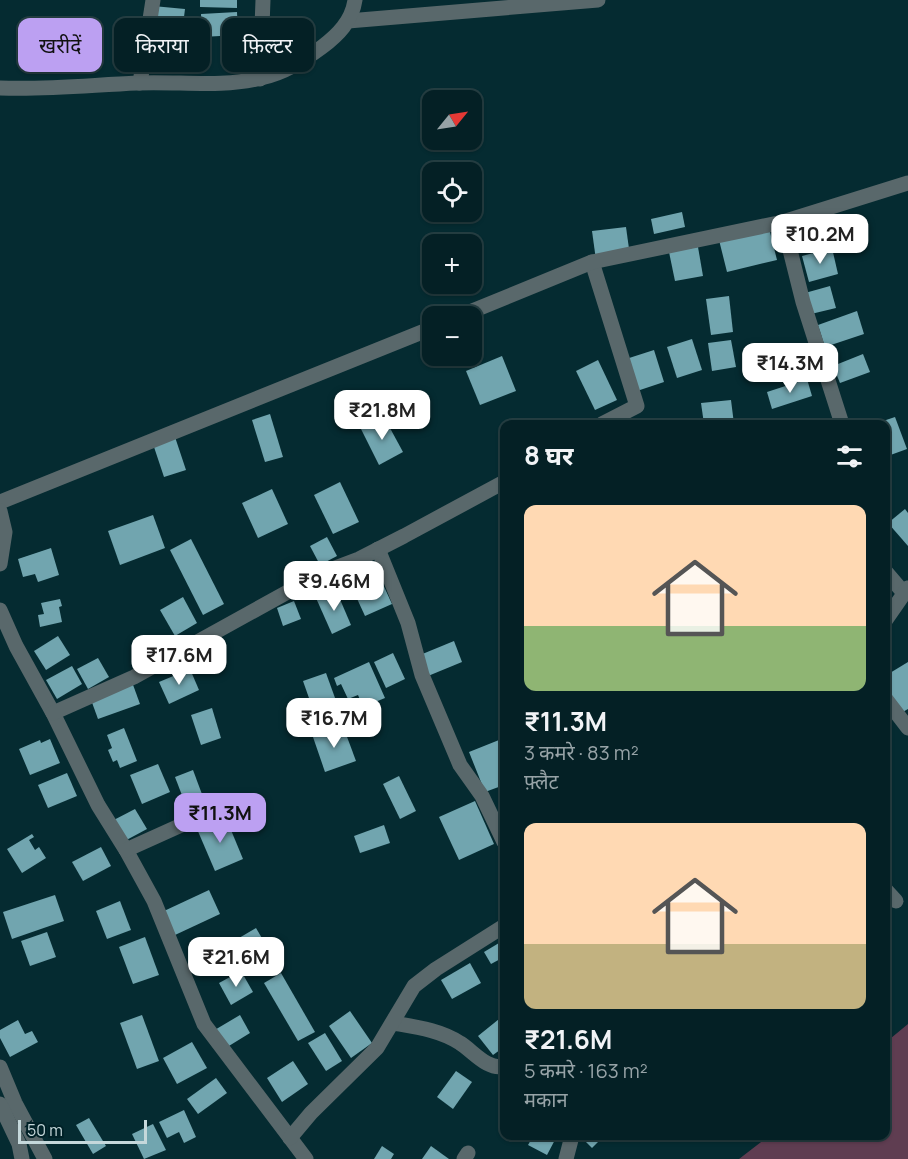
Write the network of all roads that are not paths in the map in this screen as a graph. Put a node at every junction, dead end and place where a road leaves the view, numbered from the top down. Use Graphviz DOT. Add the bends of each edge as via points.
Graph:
graph roads {
  1 [pos="153,0"];
  2 [pos="263,0"];
  3 [pos="355,0"];
  4 [pos="598,0"];
  5 [pos="348,21"];
  6 [pos="260,79"];
  7 [pos="140,83"];
  8 [pos="0,88"];
  9 [pos="908,183"];
  10 [pos="783,222"];
  11 [pos="592,262"];
  12 [pos="482,307"];
  13 [pos="422,332"];
  14 [pos="610,420"];
  15 [pos="841,420"];
  16 [pos="500,484"];
  17 [pos="0,502"];
  18 [pos="0,511"];
  19 [pos="378,549"];
  20 [pos="0,564"];
  21 [pos="890,575"];
  22 [pos="906,590"];
  23 [pos="0,610"];
  24 [pos="890,614"];
  25 [pos="890,705"];
  26 [pos="53,713"];
  27 [pos="908,728"];
  28 [pos="198,818"];
  29 [pos="500,834"];
  30 [pos="126,850"];
  31 [pos="890,894"];
  32 [pos="896,901"];
  33 [pos="500,929"];
  34 [pos="393,1023"];
  35 [pos="0,1067"];
  36 [pos="500,1067"];
  37 [pos="0,1104"];
  38 [pos="290,1138"];
  39 [pos="571,1140"];
  40 [pos="22,1159"];
  41 [pos="45,1159"];
  42 [pos="306,1159"];
  43 [pos="566,1159"];
  1 -- 7 [label="street"];
  2 -- 6 [label="street"];
  3 -- 5 [label="street"];
  4 -- 5 [label="street"];
  5 -- 6 [label="street" via="333,39 308,57"];
  6 -- 7 [label="street"];
  7 -- 8 [label="street"];
  9 -- 10 [label="street"];
  10 -- 11 [label="street"];
  10 -- 15 [label="street" via="803,302"];
  11 -- 12 [label="street"];
  11 -- 14 [label="street" via="637,406"];
  13 -- 17 [label="street"];
  16 -- 19 [label="street"];
  18 -- 20 [label="street" via="4,532"];
  19 -- 26 [label="street" via="322,573 134,677"];
  19 -- 29 [label="street" via="408,623 426,685 460,765 482,796"];
  21 -- 22 [label="street"];
  22 -- 24 [label="street"];
  23 -- 26 [label="street"];
  25 -- 27 [label="street"];
  26 -- 30 [label="street" via="98,805"];
  28 -- 30 [label="street"];
  30 -- 38 [label="street" via="154,901 204,1024"];
  31 -- 32 [label="street"];
  33 -- 34 [label="street" via="420,980 408,993"];
  34 -- 36 [label="street" via="442,1033 490,1065"];
  34 -- 38 [label="street" via="377,1048"];
  35 -- 41 [label="street"];
  37 -- 40 [label="street"];
  38 -- 42 [label="street"];
  39 -- 43 [label="street"];
}
